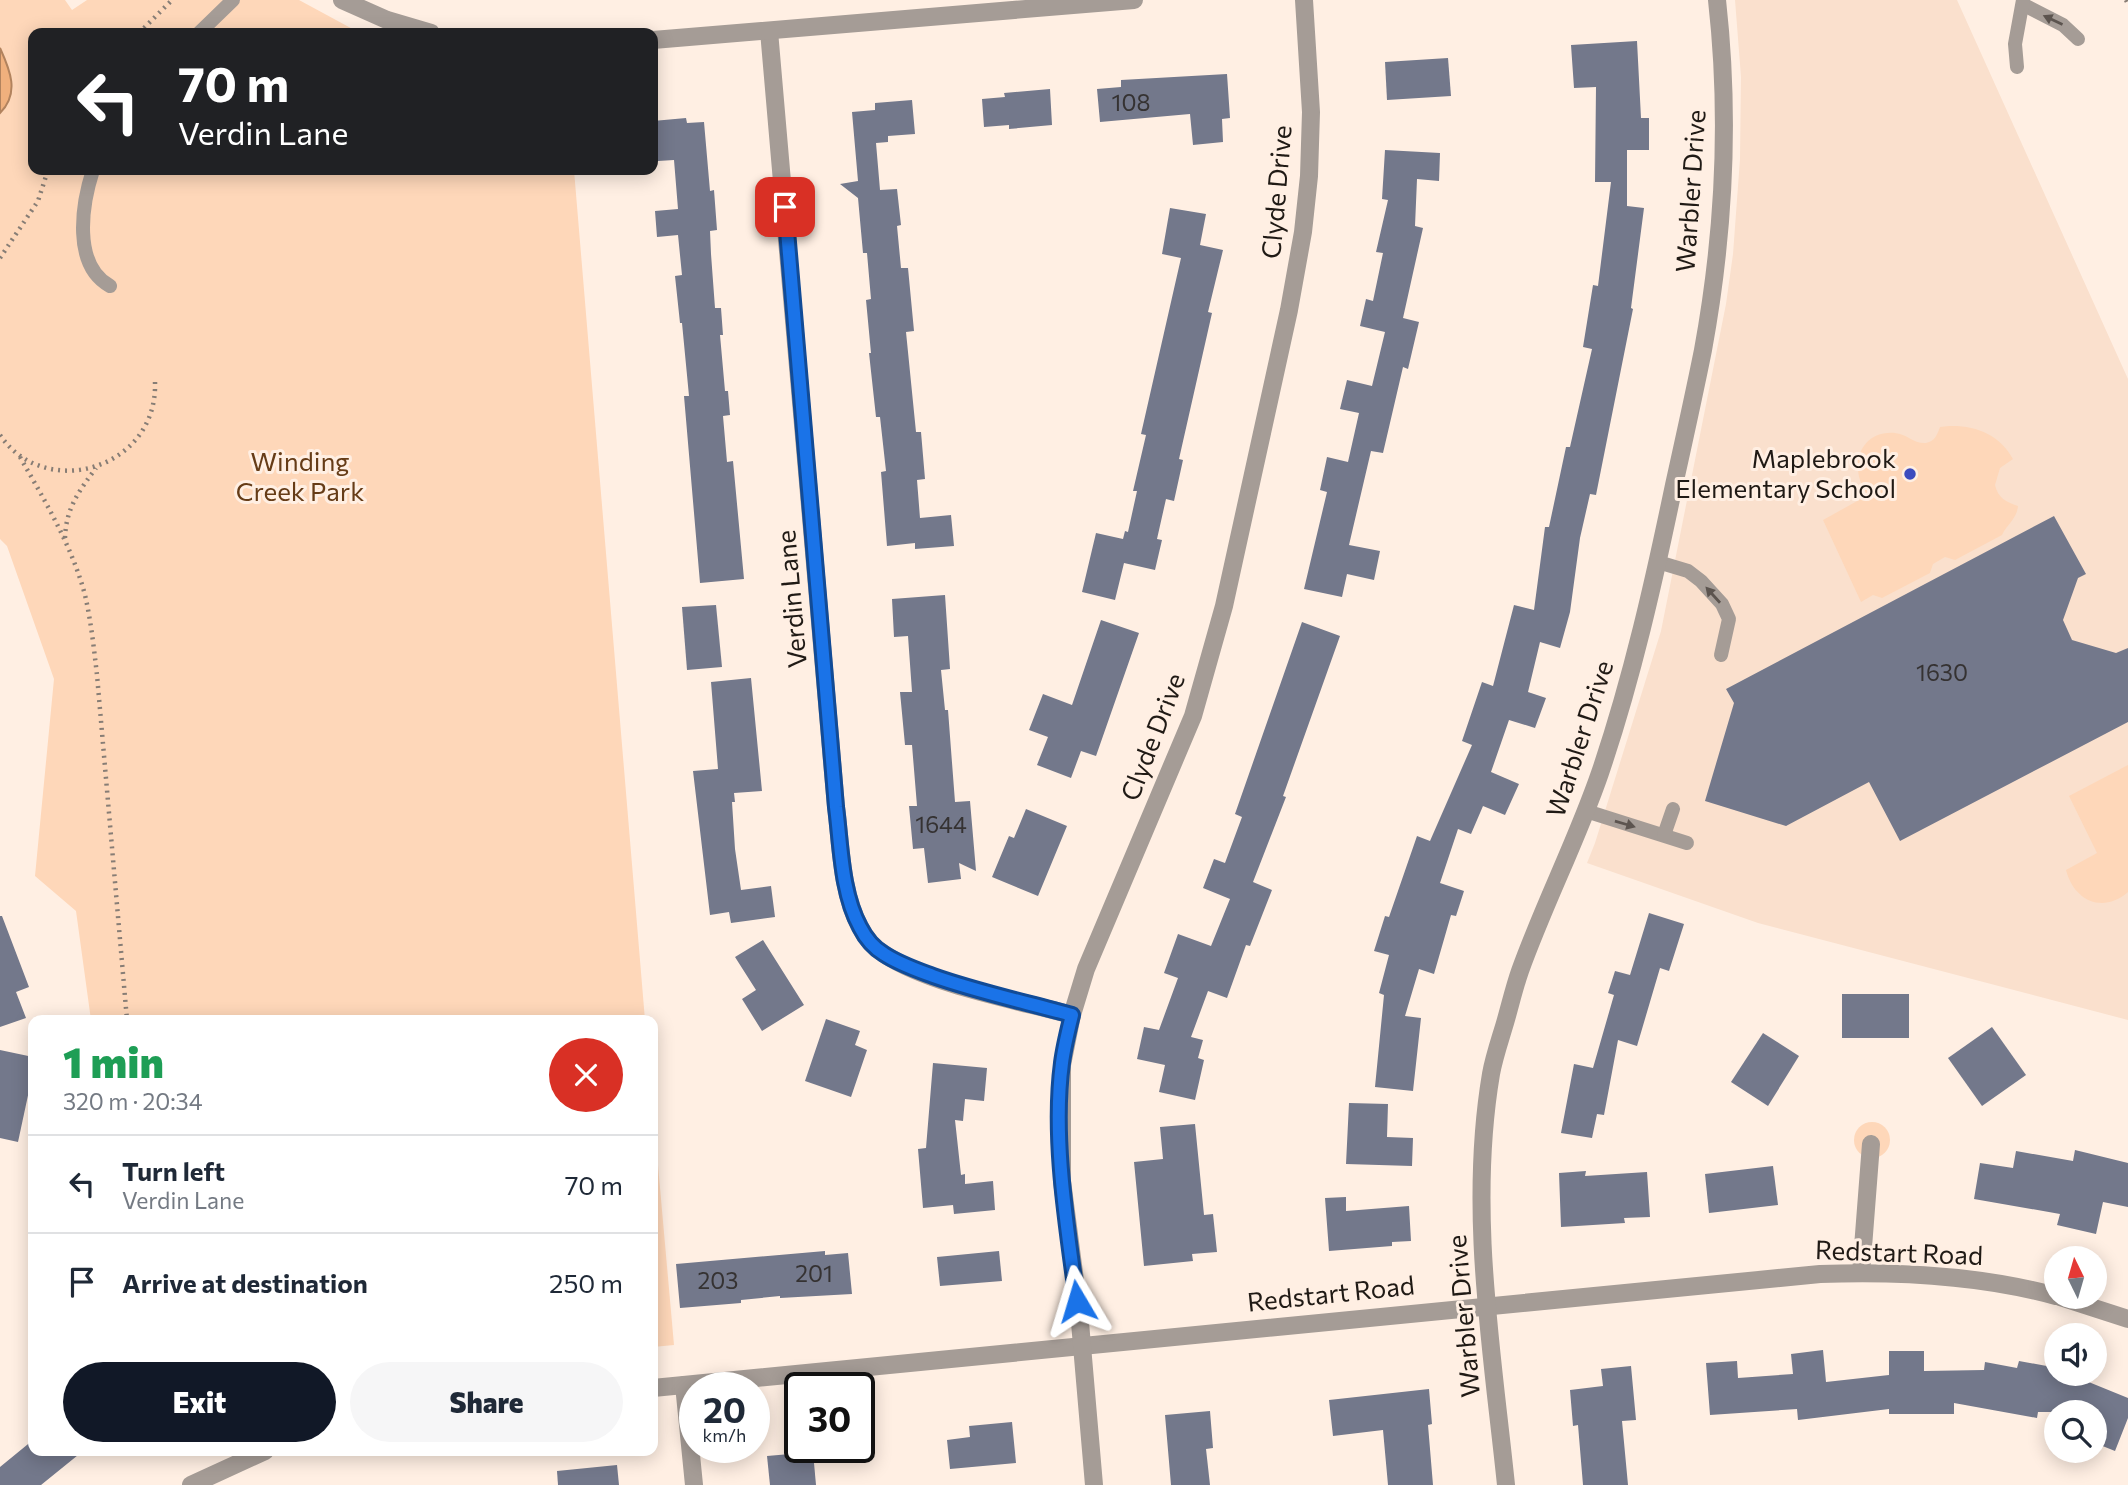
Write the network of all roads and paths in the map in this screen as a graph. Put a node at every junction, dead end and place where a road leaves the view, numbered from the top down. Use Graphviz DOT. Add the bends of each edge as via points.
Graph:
graph roads {
  1 [pos="172,0"];
  2 [pos="233,0"];
  3 [pos="342,0"];
  4 [pos="1135,0"];
  5 [pos="1304,0"];
  6 [pos="1717,0"];
  7 [pos="2023,3"];
  8 [pos="144,28"];
  9 [pos="204,28"];
  10 [pos="414,28"];
  11 [pos="769,31"];
  12 [pos="2078,39"];
  13 [pos="658,40"];
  14 [pos="2017,67"];
  15 [pos="46,175"];
  16 [pos="92,175"];
  17 [pos="0,258"];
  18 [pos="110,286"];
  19 [pos="155,382"];
  20 [pos="0,435"];
  21 [pos="20,457"];
  22 [pos="97,467"];
  23 [pos="65,541"];
  24 [pos="1658,562"];
  25 [pos="1721,655"];
  26 [pos="1673,809"];
  27 [pos="1586,811"];
  28 [pos="1664,835"];
  29 [pos="1687,843"];
  30 [pos="127,1015"];
  31 [pos="1072,1015"];
  32 [pos="1871,1144"];
  33 [pos="1861,1273"];
  34 [pos="2044,1292"];
  35 [pos="1488,1305"];
  36 [pos="2098,1309"];
  37 [pos="2128,1319"];
  38 [pos="1081,1346"];
  39 [pos="770,1377"];
  40 [pos="679,1385"];
  41 [pos="658,1388"];
  42 [pos="254,1456"];
  43 [pos="692,1463"];
  44 [pos="191,1485"];
  45 [pos="694,1485"];
  46 [pos="1094,1485"];
  47 [pos="1506,1485"];
  1 -- 8 [label="path"];
  2 -- 9 [label="lane"];
  3 -- 10 [label="street"];
  4 -- 11 [label="street"];
  5 -- 31 [label="street, Clyde Drive" via="1311,112 1303,232 1224,606 1193,716 1086,969"];
  6 -- 24 [label="street, Warbler Drive" via="1724,103 1718,239 1703,348"];
  12 -- 7 [label="lane, one-way"];
  7 -- 14 [label="lane" via="2015,44"];
  11 -- 13 [label="street"];
  11 -- 31 [label="street, Verdin Lane" via="836,807 851,905 867,939 883,954 911,968"];
  15 -- 17 [label="path" via="38,201"];
  16 -- 18 [label="lane" via="84,207 85,250 99,280"];
  19 -- 22 [label="path" via="152,414 145,430 116,458"];
  20 -- 21 [label="path"];
  21 -- 22 [label="path" via="75,471"];
  21 -- 23 [label="path"];
  22 -- 23 [label="path" via="68,512"];
  23 -- 30 [label="path" via="84,593 97,675"];
  25 -- 24 [label="lane, one-way" via="1729,620 1722,604 1688,571"];
  24 -- 27 [label="street, Warbler Drive" via="1611,739"];
  26 -- 28 [label="lane"];
  27 -- 28 [label="lane, one-way"];
  27 -- 35 [label="street, Warbler Drive" via="1520,972 1492,1068 1480,1163"];
  28 -- 29 [label="lane"];
  31 -- 38 [label="street, Clyde Drive" via="1062,1065 1061,1153"];
  32 -- 33 [label="street"];
  33 -- 34 [label="street, Redstart Road" via="1965,1277"];
  33 -- 35 [label="street, Redstart Road"];
  35 -- 38 [label="street, Redstart Road"];
  35 -- 47 [label="street, Warbler Drive"];
  36 -- 37 [label="street, Redstart Road"];
  38 -- 39 [label="street, Redstart Road"];
  38 -- 46 [label="street, Clyde Drive"];
  40 -- 41 [label="street, Redstart Road"];
  42 -- 44 [label="street"];
  43 -- 45 [label="street"];
}
